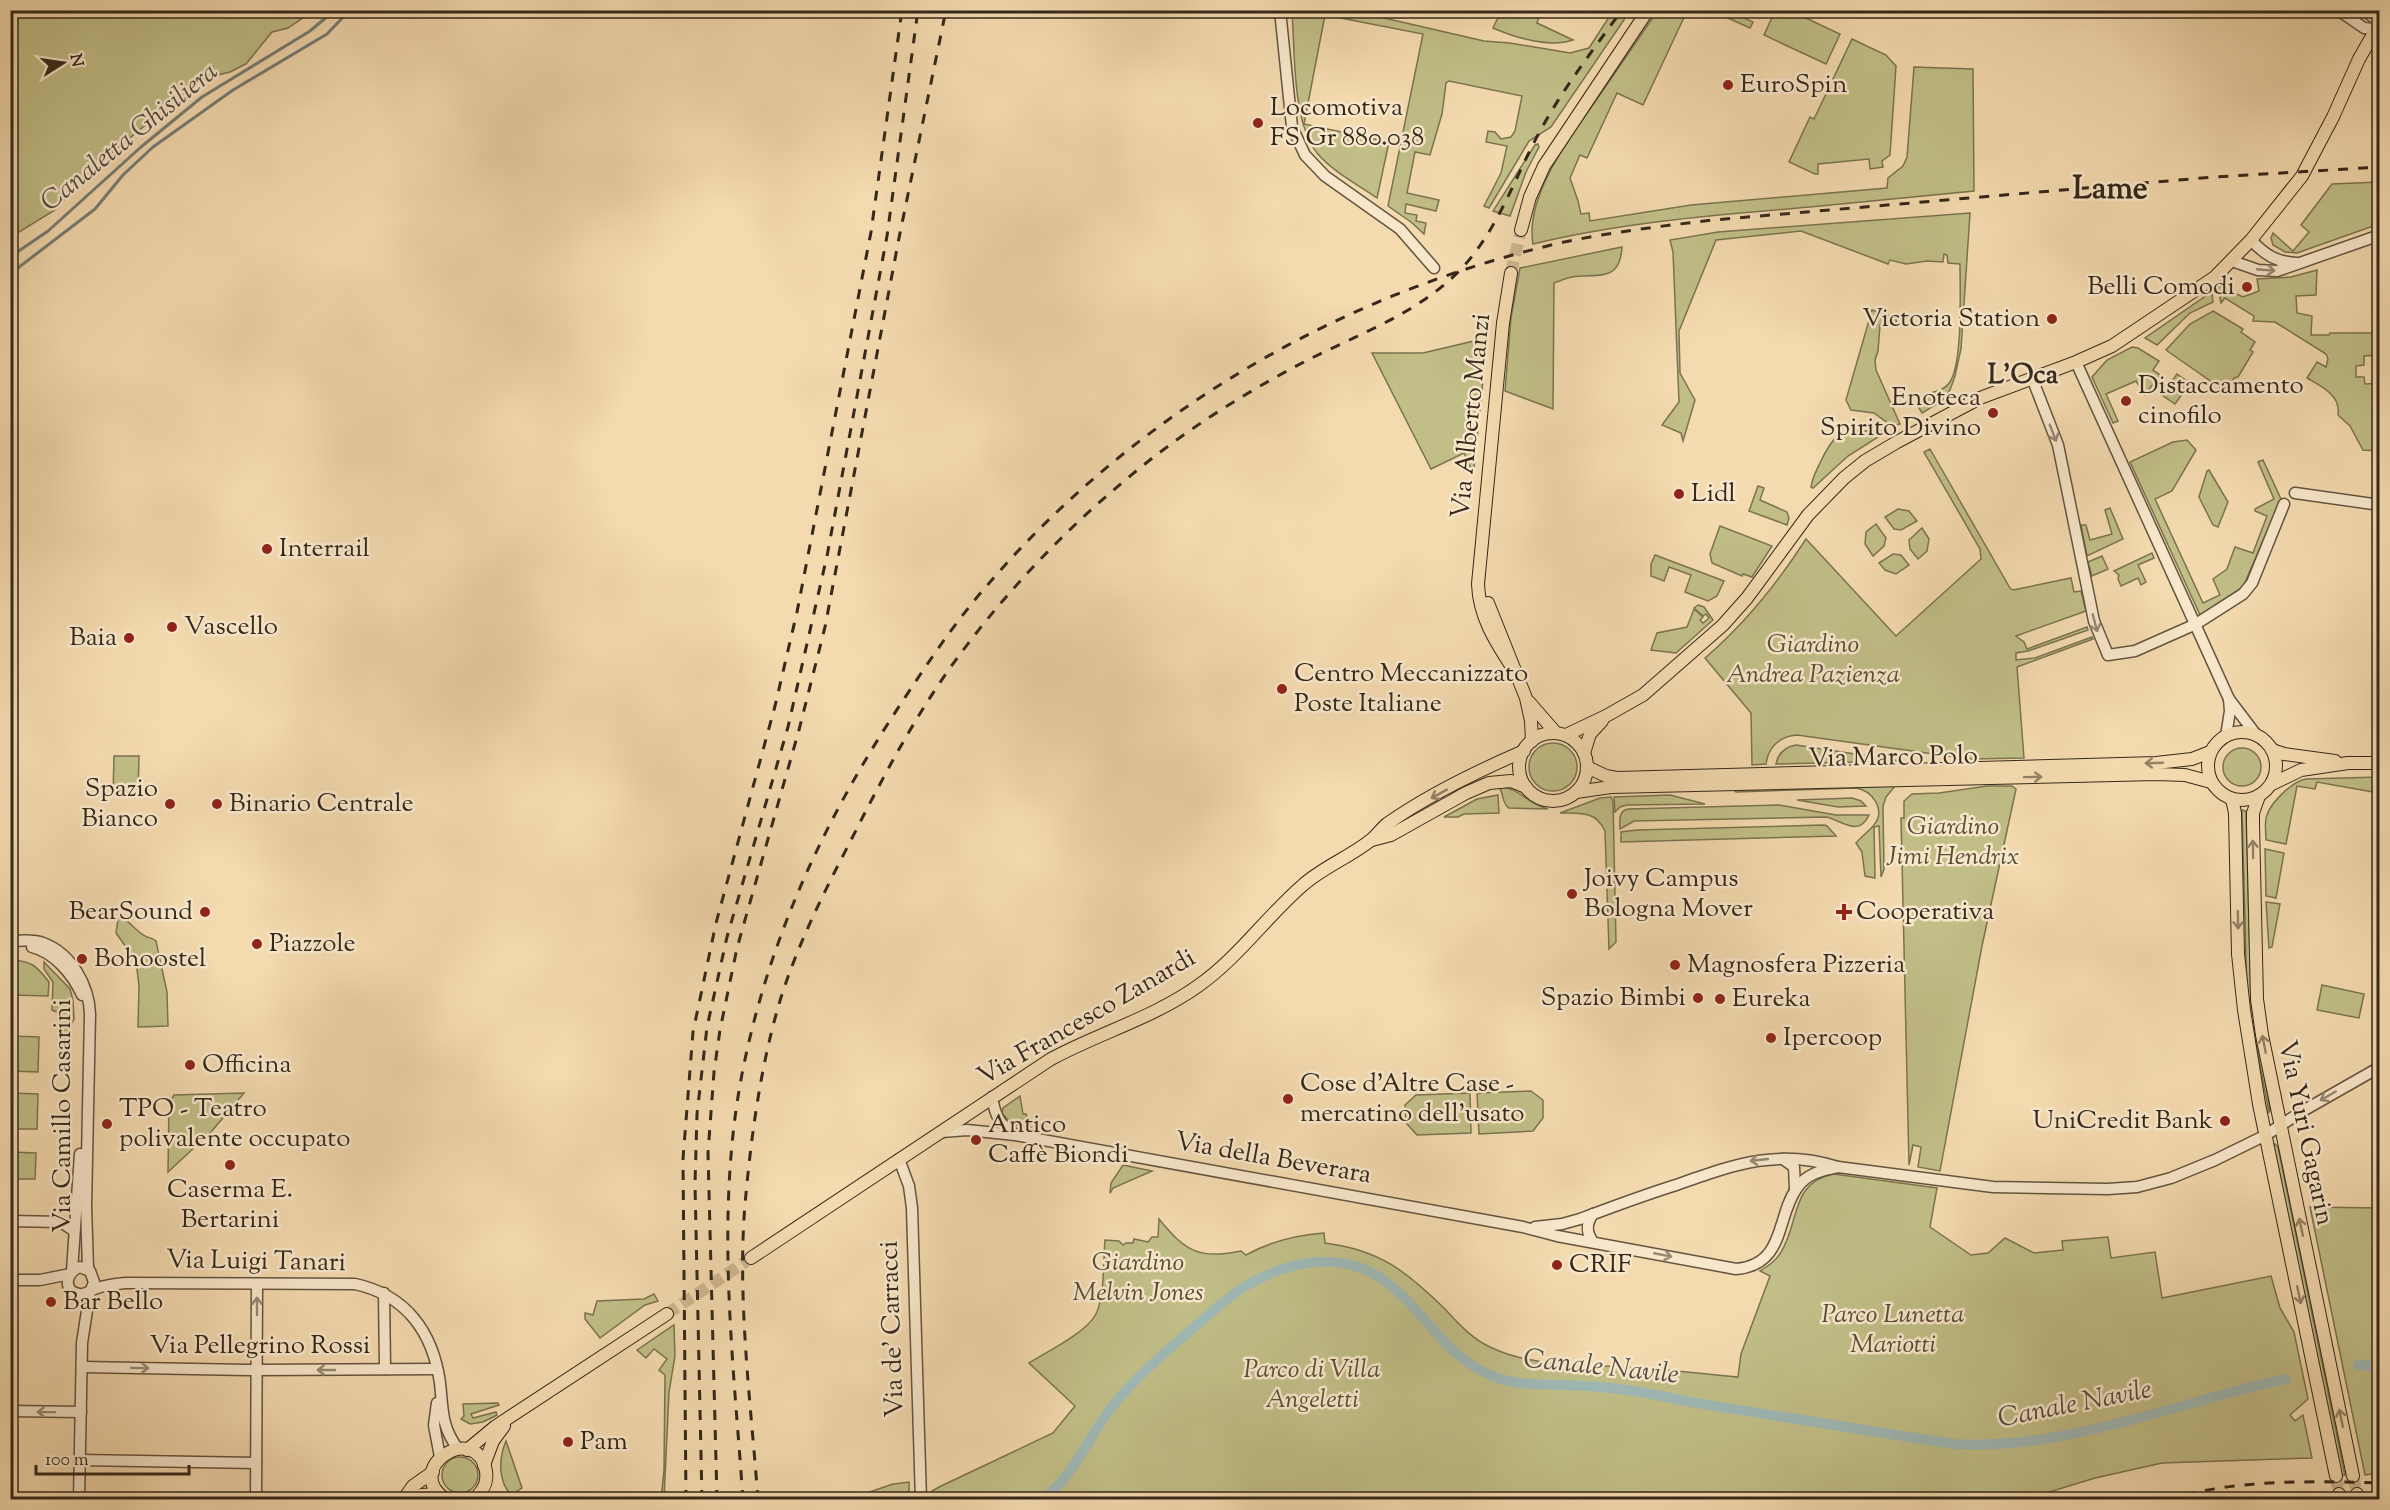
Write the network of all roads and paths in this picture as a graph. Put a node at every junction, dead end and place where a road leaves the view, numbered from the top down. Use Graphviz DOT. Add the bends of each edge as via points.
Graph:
graph roads {
  1 [pos="1280,10"];
  2 [pos="1648,10"];
  3 [pos="2338,10"];
  4 [pos="2363,10"];
  5 [pos="2378,24"];
  6 [pos="1521,230"];
  7 [pos="2379,235"];
  8 [pos="2252,240"];
  9 [pos="2232,261"];
  10 [pos="2300,263"];
  11 [pos="1434,268"];
  12 [pos="1511,273"];
  13 [pos="2076,362"];
  14 [pos="2032,378"];
  15 [pos="2295,493"];
  16 [pos="2284,504"];
  17 [pos="2379,505"];
  18 [pos="2196,624"];
  19 [pos="1526,699"];
  20 [pos="2229,699"];
  21 [pos="1606,716"];
  22 [pos="1561,734"];
  23 [pos="2226,736"];
  24 [pos="2257,736"];
  25 [pos="1528,746"];
  26 [pos="2272,750"];
  27 [pos="2210,752"];
  28 [pos="1584,753"];
  29 [pos="2348,763"];
  30 [pos="2379,763"];
  31 [pos="1587,766"];
  32 [pos="2211,782"];
  33 [pos="2272,784"];
  34 [pos="1526,787"];
  35 [pos="1576,792"];
  36 [pos="2259,796"];
  37 [pos="2232,799"];
  38 [pos="1371,840"];
  39 [pos="10,943"];
  40 [pos="2379,1067"];
  41 [pos="992,1097"];
  42 [pos="2280,1124"];
  43 [pos="939,1132"];
  44 [pos="1015,1135"];
  45 [pos="2266,1135"];
  46 [pos="899,1159"];
  47 [pos="1782,1159"];
  48 [pos="1838,1167"];
  49 [pos="1795,1189"];
  50 [pos="1593,1214"];
  51 [pos="10,1221"];
  52 [pos="1523,1227"];
  53 [pos="73,1230"];
  54 [pos="1593,1242"];
  55 [pos="751,1258"];
  56 [pos="90,1271"];
  57 [pos="71,1272"];
  58 [pos="10,1280"];
  59 [pos="40,1280"];
  60 [pos="126,1283"];
  61 [pos="257,1284"];
  62 [pos="73,1290"];
  63 [pos="90,1291"];
  64 [pos="384,1293"];
  65 [pos="667,1314"];
  66 [pos="82,1343"];
  67 [pos="82,1367"];
  68 [pos="437,1369"];
  69 [pos="256,1370"];
  70 [pos="384,1370"];
  71 [pos="440,1391"];
  72 [pos="10,1411"];
  73 [pos="81,1412"];
  74 [pos="508,1420"];
  75 [pos="463,1449"];
  76 [pos="440,1457"];
  77 [pos="80,1460"];
  78 [pos="256,1463"];
  79 [pos="484,1465"];
  80 [pos="433,1472"];
  81 [pos="2336,1476"];
  82 [pos="2353,1476"];
  83 [pos="443,1498"];
  84 [pos="79,1500"];
  85 [pos="256,1500"];
  86 [pos="403,1500"];
  87 [pos="411,1500"];
  88 [pos="472,1500"];
  89 [pos="921,1500"];
  1 -- 11 [label="street" via="1292,127 1305,155 1325,176 1400,229"];
  2 -- 6 [label="main road" via="1544,166"];
  3 -- 5 [label="street" via="2367,30"];
  4 -- 5 [label="street"];
  5 -- 8 [label="main road" via="2305,171"];
  7 -- 10 [label="street"];
  8 -- 9 [label="main road"];
  8 -- 10 [label="street" via="2269,257"];
  9 -- 10 [label="street, one-way" via="2272,272"];
  9 -- 13 [label="main road" via="2201,288 2138,330"];
  12 -- 19 [label="main road, Via Alberto Manzi" via="1480,564 1488,603"];
  13 -- 14 [label="main road"];
  13 -- 18 [label="street"];
  14 -- 18 [label="street, one-way" via="2058,445 2094,621 2107,654 2131,653"];
  14 -- 21 [label="main road" via="1973,402 1858,466 1808,515 1723,625 1656,685"];
  15 -- 17 [label="street"];
  16 -- 18 [label="street" via="2249,588"];
  18 -- 20 [label="street"];
  19 -- 22 [label="main road, Via Alberto Manzi"];
  19 -- 25 [label="main road, Via Alberto Manzi" via="1530,716"];
  20 -- 23 [label="street"];
  20 -- 24 [label="street"];
  21 -- 22 [label="main road"];
  21 -- 28 [label="main road" via="1590,734"];
  22 -- 25 [label="main road" via="1544,734"];
  22 -- 28 [label="main road" via="1577,743"];
  23 -- 24 [label="main road" via="2240,732"];
  23 -- 27 [label="main road"];
  24 -- 26 [label="main road"];
  25 -- 34 [label="main road" via="1520,771"];
  25 -- 38 [label="main road, Via Francesco Zanardi, one-way" via="1434,796 1386,825"];
  26 -- 29 [label="main road"];
  26 -- 33 [label="main road" via="2276,767"];
  27 -- 31 [label="main road, Via Marco Polo, one-way" via="2192,759 2156,763 1760,774 1612,777"];
  27 -- 32 [label="main road"];
  28 -- 31 [label="main road"];
  29 -- 30 [label="main road"];
  29 -- 33 [label="main road" via="2298,771"];
  31 -- 35 [label="main road"];
  35 -- 32 [label="main road, Via Marco Polo, one-way" via="1611,787 2156,774 2185,775"];
  32 -- 37 [label="main road" via="2218,792"];
  33 -- 36 [label="main road"];
  34 -- 35 [label="main road" via="1548,800"];
  34 -- 38 [label="main road, Via Francesco Zanardi" via="1511,782 1489,783 1391,836"];
  36 -- 37 [label="main road" via="2246,801"];
  42 -- 36 [label="main road, Via Yuri Gagarin, one-way" via="2257,999 2253,813"];
  37 -- 45 [label="main road, Via Yuri Gagarin, one-way" via="2241,991"];
  38 -- 41 [label="main road, Via Francesco Zanardi" via="1316,874 1230,959 1184,996 1051,1059"];
  39 -- 53 [label="street, Via Camillo Casarini" via="47,952 73,978 81,994 84,1017 79,1167"];
  39 -- 56 [label="street, Via Camillo Casarini" via="34,940 50,946 77,971 88,993 86,1206"];
  40 -- 42 [label="street, Via della Beverara, one-way"];
  41 -- 43 [label="main road, Via Francesco Zanardi"];
  41 -- 44 [label="street" via="998,1120"];
  42 -- 45 [label="street, Via della Beverara"];
  82 -- 42 [label="main road, Via Yuri Gagarin, one-way"];
  43 -- 44 [label="street, Via della Beverara" via="967,1130"];
  43 -- 46 [label="main road, Via Francesco Zanardi"];
  44 -- 52 [label="street, Via della Beverara"];
  45 -- 48 [label="street, Via della Beverara" via="2171,1178 2122,1188 1993,1187"];
  45 -- 81 [label="main road, Via Yuri Gagarin, one-way"];
  46 -- 55 [label="main road, Via Francesco Zanardi"];
  46 -- 89 [label="street, Via de' Carracci" via="912,1208"];
  47 -- 48 [label="street, Via della Beverara"];
  47 -- 49 [label="street" via="1794,1167"];
  47 -- 50 [label="street, Via della Beverara, one-way" via="1739,1163"];
  48 -- 49 [label="street, Via della Beverara" via="1809,1176"];
  54 -- 49 [label="street, Via della Beverara, one-way" via="1745,1268 1768,1253 1777,1240"];
  50 -- 52 [label="street, Via della Beverara" via="1562,1224"];
  50 -- 54 [label="street" via="1587,1228"];
  51 -- 53 [label="street" via="61,1222"];
  52 -- 54 [label="street, Via della Beverara"];
  53 -- 57 [label="street, Via Camillo Casarini"];
  56 -- 57 [label="street" via="80,1267"];
  56 -- 60 [label="street, Via Luigi Tanari"];
  56 -- 63 [label="street" via="94,1282"];
  57 -- 59 [label="street"];
  57 -- 62 [label="street" via="67,1280"];
  58 -- 59 [label="street"];
  59 -- 62 [label="street"];
  60 -- 61 [label="street, Via Luigi Tanari"];
  60 -- 63 [label="street, Via Luigi Tanari"];
  61 -- 64 [label="street, Via Luigi Tanari" via="355,1284"];
  69 -- 61 [label="street, one-way"];
  62 -- 63 [label="street"];
  62 -- 66 [label="street"];
  63 -- 66 [label="street"];
  64 -- 68 [label="street, Via Luigi Tanari" via="399,1303 423,1331"];
  64 -- 70 [label="street"];
  65 -- 74 [label="main road"];
  66 -- 67 [label="street"];
  67 -- 69 [label="street, Via Pellegrino Rossi, one-way"];
  67 -- 73 [label="street"];
  68 -- 70 [label="street, Via Pellegrino Rossi"];
  68 -- 71 [label="street, Via Luigi Tanari"];
  70 -- 69 [label="street, Via Pellegrino Rossi, one-way"];
  69 -- 78 [label="street"];
  71 -- 75 [label="street, Via Luigi Tanari" via="446,1431"];
  71 -- 76 [label="street, Via Luigi Tanari" via="434,1425"];
  73 -- 72 [label="street, one-way"];
  73 -- 77 [label="street"];
  74 -- 75 [label="main road"];
  74 -- 79 [label="main road" via="493,1441"];
  75 -- 76 [label="main road"];
  75 -- 79 [label="main road"];
  76 -- 80 [label="main road"];
  77 -- 78 [label="street"];
  77 -- 84 [label="street"];
  78 -- 85 [label="street"];
  79 -- 88 [label="main road" via="484,1486"];
  80 -- 83 [label="main road" via="434,1484"];
  80 -- 86 [label="main road" via="413,1486"];
  83 -- 87 [label="main road" via="421,1495"];
}
